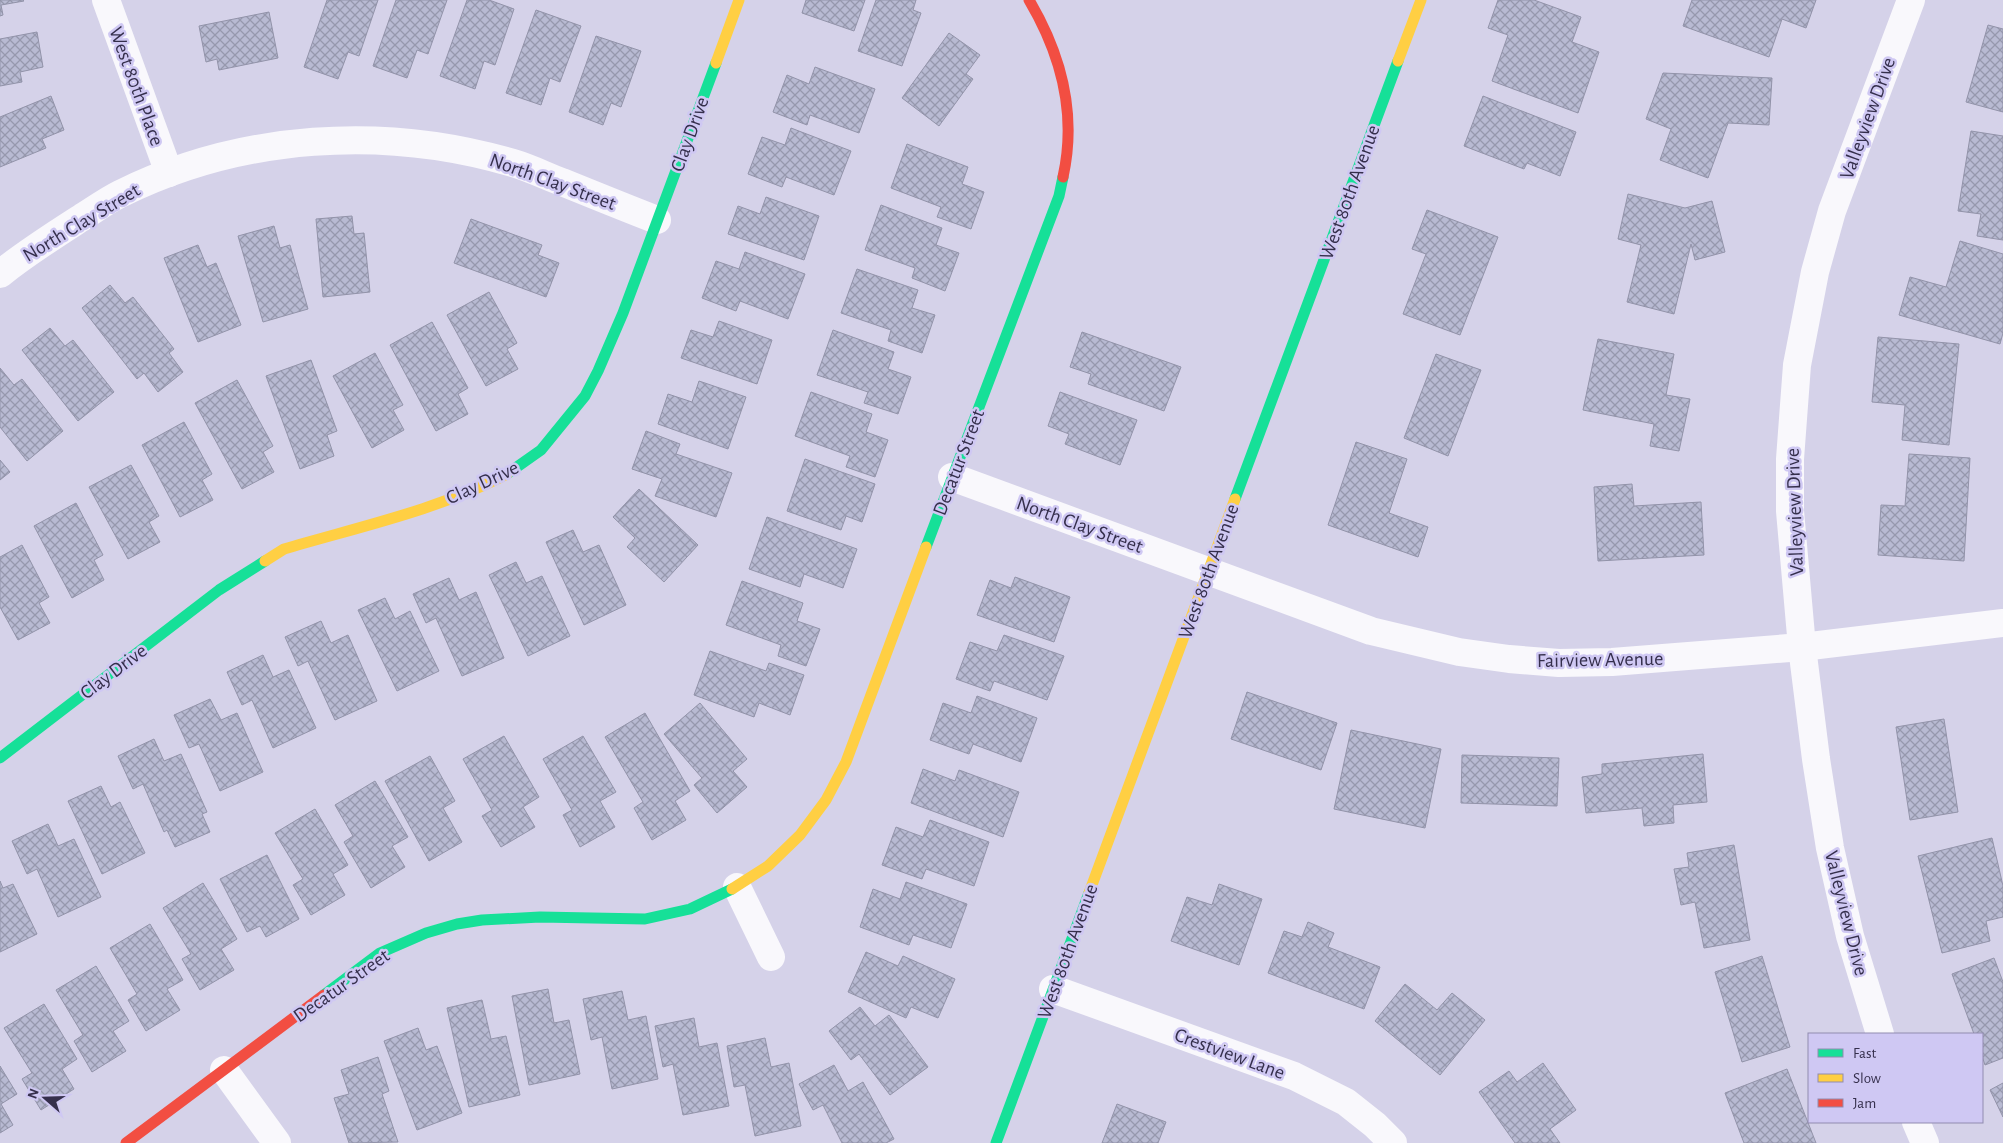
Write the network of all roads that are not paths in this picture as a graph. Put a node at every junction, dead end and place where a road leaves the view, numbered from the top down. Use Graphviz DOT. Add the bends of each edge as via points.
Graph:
graph roads {
  1 [pos="106,0"];
  2 [pos="739,0"];
  3 [pos="1028,0"];
  4 [pos="1421,0"];
  5 [pos="1911,0"];
  6 [pos="169,172"];
  7 [pos="657,220"];
  8 [pos="0,274"];
  9 [pos="952,477"];
  10 [pos="1208,571"];
  11 [pos="2003,623"];
  12 [pos="1802,647"];
  13 [pos="0,758"];
  14 [pos="737,887"];
  15 [pos="771,957"];
  16 [pos="1053,989"];
  17 [pos="1880,1033"];
  18 [pos="224,1070"];
  19 [pos="1916,1123"];
  20 [pos="126,1143"];
  21 [pos="277,1143"];
  22 [pos="996,1143"];
  23 [pos="1393,1143"];
  24 [pos="1925,1143"];
  1 -- 6 [label="street, West 80th Place"];
  2 -- 7 [label="street, Clay Drive"];
  3 -- 9 [label="street, Decatur Street" via="1042,21 1057,57 1066,93 1068,148 1059,196"];
  4 -- 10 [label="street, West 80th Avenue"];
  5 -- 12 [label="street, Valleyview Drive" via="1832,211 1815,272 1797,365 1790,511"];
  6 -- 7 [label="street, North Clay Street" via="238,152 304,142 378,140 445,146 514,163"];
  6 -- 8 [label="street, North Clay Street" via="118,195 30,250"];
  7 -- 13 [label="street, Clay Drive" via="598,371 585,396 541,450 517,468 485,485 414,511 284,549 219,590"];
  9 -- 10 [label="street, North Clay Street"];
  9 -- 14 [label="street, Decatur Street" via="846,762 826,800 800,835 768,866"];
  10 -- 12 [label="street, Fairview Avenue" via="1371,631 1459,652 1509,659 1559,663 1612,662"];
  10 -- 16 [label="street, West 80th Avenue"];
  11 -- 12 [label="street, Fairview Avenue"];
  12 -- 17 [label="street, Valleyview Drive" via="1830,848 1850,936"];
  14 -- 15 [label="street"];
  14 -- 18 [label="street, Decatur Street" via="690,909 645,919 540,917 482,920 426,932 380,953"];
  16 -- 22 [label="street, West 80th Avenue"];
  16 -- 23 [label="street, Crestview Lane" via="1294,1076 1346,1102"];
  18 -- 20 [label="street, Decatur Street"];
  18 -- 21 [label="street"];
  19 -- 24 [label="street"];
}
